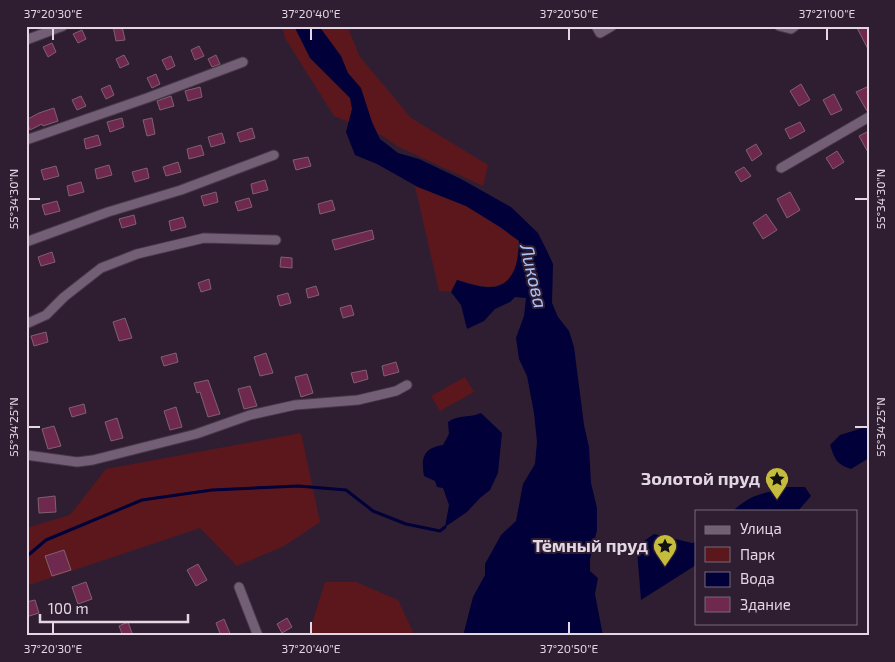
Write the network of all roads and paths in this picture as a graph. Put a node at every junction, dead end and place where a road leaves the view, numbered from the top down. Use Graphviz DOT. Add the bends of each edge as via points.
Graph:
graph roads {
  1 [pos="63,26"];
  2 [pos="596,26"];
  3 [pos="612,26"];
  4 [pos="778,26"];
  5 [pos="795,26"];
  6 [pos="26,40"];
  7 [pos="243,62"];
  8 [pos="869,117"];
  9 [pos="26,140"];
  10 [pos="274,155"];
  11 [pos="781,168"];
  12 [pos="276,240"];
  13 [pos="26,242"];
  14 [pos="26,324"];
  15 [pos="407,385"];
  16 [pos="26,455"];
  17 [pos="239,587"];
  18 [pos="258,636"];
  1 -- 6 [label="street"];
  2 -- 3 [label="street" via="600,33"];
  4 -- 5 [label="street"];
  7 -- 9 [label="street"];
  8 -- 11 [label="street"];
  10 -- 13 [label="street"];
  12 -- 14 [label="street" via="204,238 137,254 101,268 46,315"];
  15 -- 16 [label="street" via="396,391 358,400 295,405 250,415 196,434 94,460 77,462"];
  17 -- 18 [label="street"];
}
